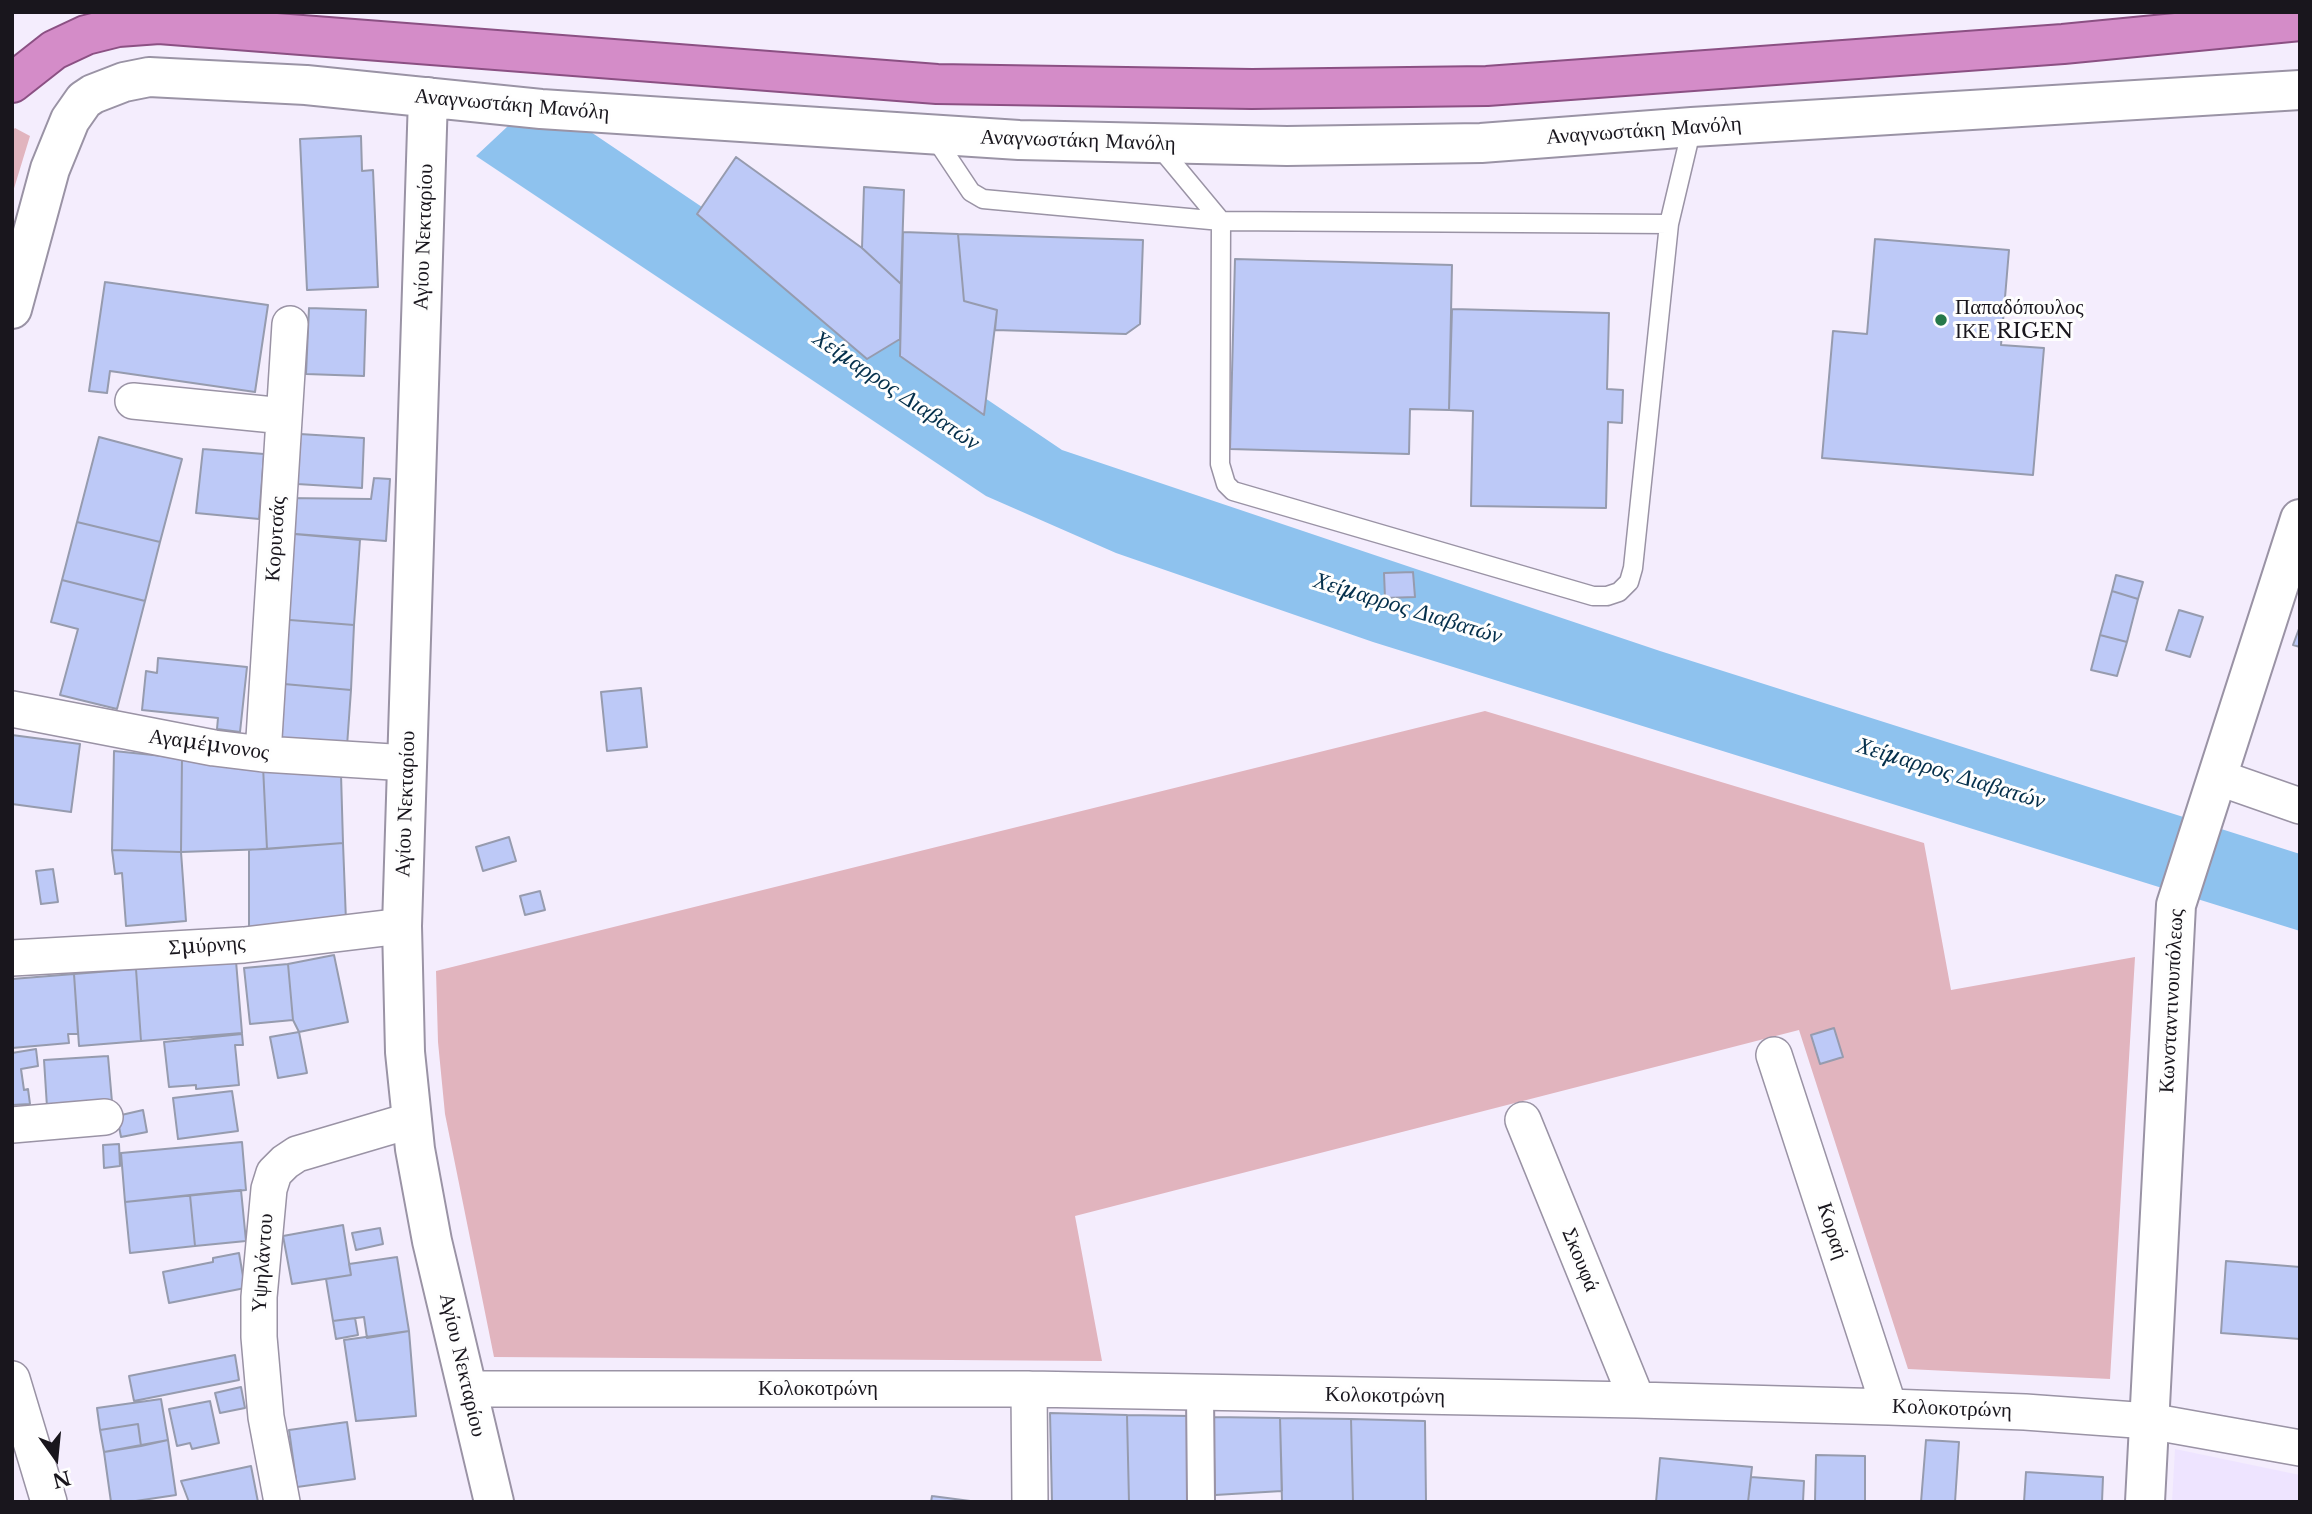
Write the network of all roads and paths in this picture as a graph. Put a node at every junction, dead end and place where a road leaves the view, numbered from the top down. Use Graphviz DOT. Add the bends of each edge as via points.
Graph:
graph roads {
  1 [pos="2300,20"];
  2 [pos="12,83"];
  3 [pos="2300,90"];
  4 [pos="428,97"];
  5 [pos="1692,127"];
  6 [pos="933,135"];
  7 [pos="1157,144"];
  8 [pos="1221,221"];
  9 [pos="1669,224"];
  10 [pos="12,309"];
  11 [pos="290,324"];
  12 [pos="133,401"];
  13 [pos="284,416"];
  14 [pos="2300,519"];
  15 [pos="12,709"];
  16 [pos="263,754"];
  17 [pos="408,763"];
  18 [pos="2217,777"];
  19 [pos="2300,806"];
  20 [pos="402,926"];
  21 [pos="12,958"];
  22 [pos="1774,1055"];
  23 [pos="105,1117"];
  24 [pos="412,1120"];
  25 [pos="1523,1120"];
  26 [pos="12,1125"];
  27 [pos="12,1379"];
  28 [pos="467,1389"];
  29 [pos="1029,1390"];
  30 [pos="1200,1394"];
  31 [pos="1637,1400"];
  32 [pos="1889,1407"];
  33 [pos="2149,1421"];
  34 [pos="2300,1448"];
  35 [pos="49,1502"];
  36 [pos="282,1502"];
  37 [pos="494,1502"];
  38 [pos="1030,1502"];
  39 [pos="1201,1502"];
  40 [pos="2145,1502"];
  1 -- 2 [label="highway" via="2063,44 1487,86 1252,89 937,84 159,24 86,35 54,50"];
  3 -- 5 [label="street, Αναγνωστάκη Μανόλη"];
  4 -- 6 [label="street, Αναγνωστάκη Μανόλη"];
  4 -- 10 [label="street, Αναγνωστάκη Μανόλη" via="161,77 124,82 93,94 70,120 55,155"];
  4 -- 17 [label="street, Αγίου Νεκταρίου"];
  5 -- 7 [label="street, Αναγνωστάκη Μανόλη" via="1481,143"];
  5 -- 9 [label="lane"];
  6 -- 7 [label="street, Αναγνωστάκη Μανόλη"];
  6 -- 8 [label="lane" via="967,186 983,199"];
  7 -- 8 [label="lane"];
  8 -- 9 [label="lane"];
  8 -- 9 [label="lane" via="1220,464 1226,484 1243,495 1593,596 1619,592 1629,582 1633,568"];
  11 -- 13 [label="street, Κορυτσάς"];
  12 -- 13 [label="street"];
  13 -- 16 [label="street, Κορυτσάς"];
  14 -- 18 [label="street, Κωνσταντινουπόλεως"];
  15 -- 16 [label="street, Αγαμέμνονος"];
  16 -- 17 [label="street, Αγαμέμνονος"];
  17 -- 20 [label="street, Αγίου Νεκταρίου"];
  18 -- 19 [label="street"];
  18 -- 33 [label="street, Κωνσταντινουπόλεως" via="2176,905"];
  20 -- 21 [label="street, Σμύρνης" via="244,945"];
  20 -- 24 [label="street, Αγίου Νεκταρίου"];
  22 -- 32 [label="street, Κοραή"];
  23 -- 26 [label="street"];
  24 -- 28 [label="street, Αγίου Νεκταρίου" via="432,1241"];
  24 -- 36 [label="street, Υψηλάντου" via="297,1154 274,1173 268,1189 259,1337 266,1417"];
  25 -- 31 [label="street, Σκουφά"];
  27 -- 35 [label="street"];
  28 -- 29 [label="street, Κολοκοτρώνη"];
  28 -- 37 [label="street, Αγίου Νεκταρίου"];
  29 -- 30 [label="street, Κολοκοτρώνη"];
  29 -- 38 [label="street"];
  30 -- 31 [label="street, Κολοκοτρώνη"];
  30 -- 39 [label="street"];
  31 -- 32 [label="street, Κολοκοτρώνη"];
  32 -- 33 [label="street, Κολοκοτρώνη"];
  33 -- 34 [label="street, Κολοκοτρώνη"];
  33 -- 40 [label="street, Κωνσταντινουπόλεως"];
}
